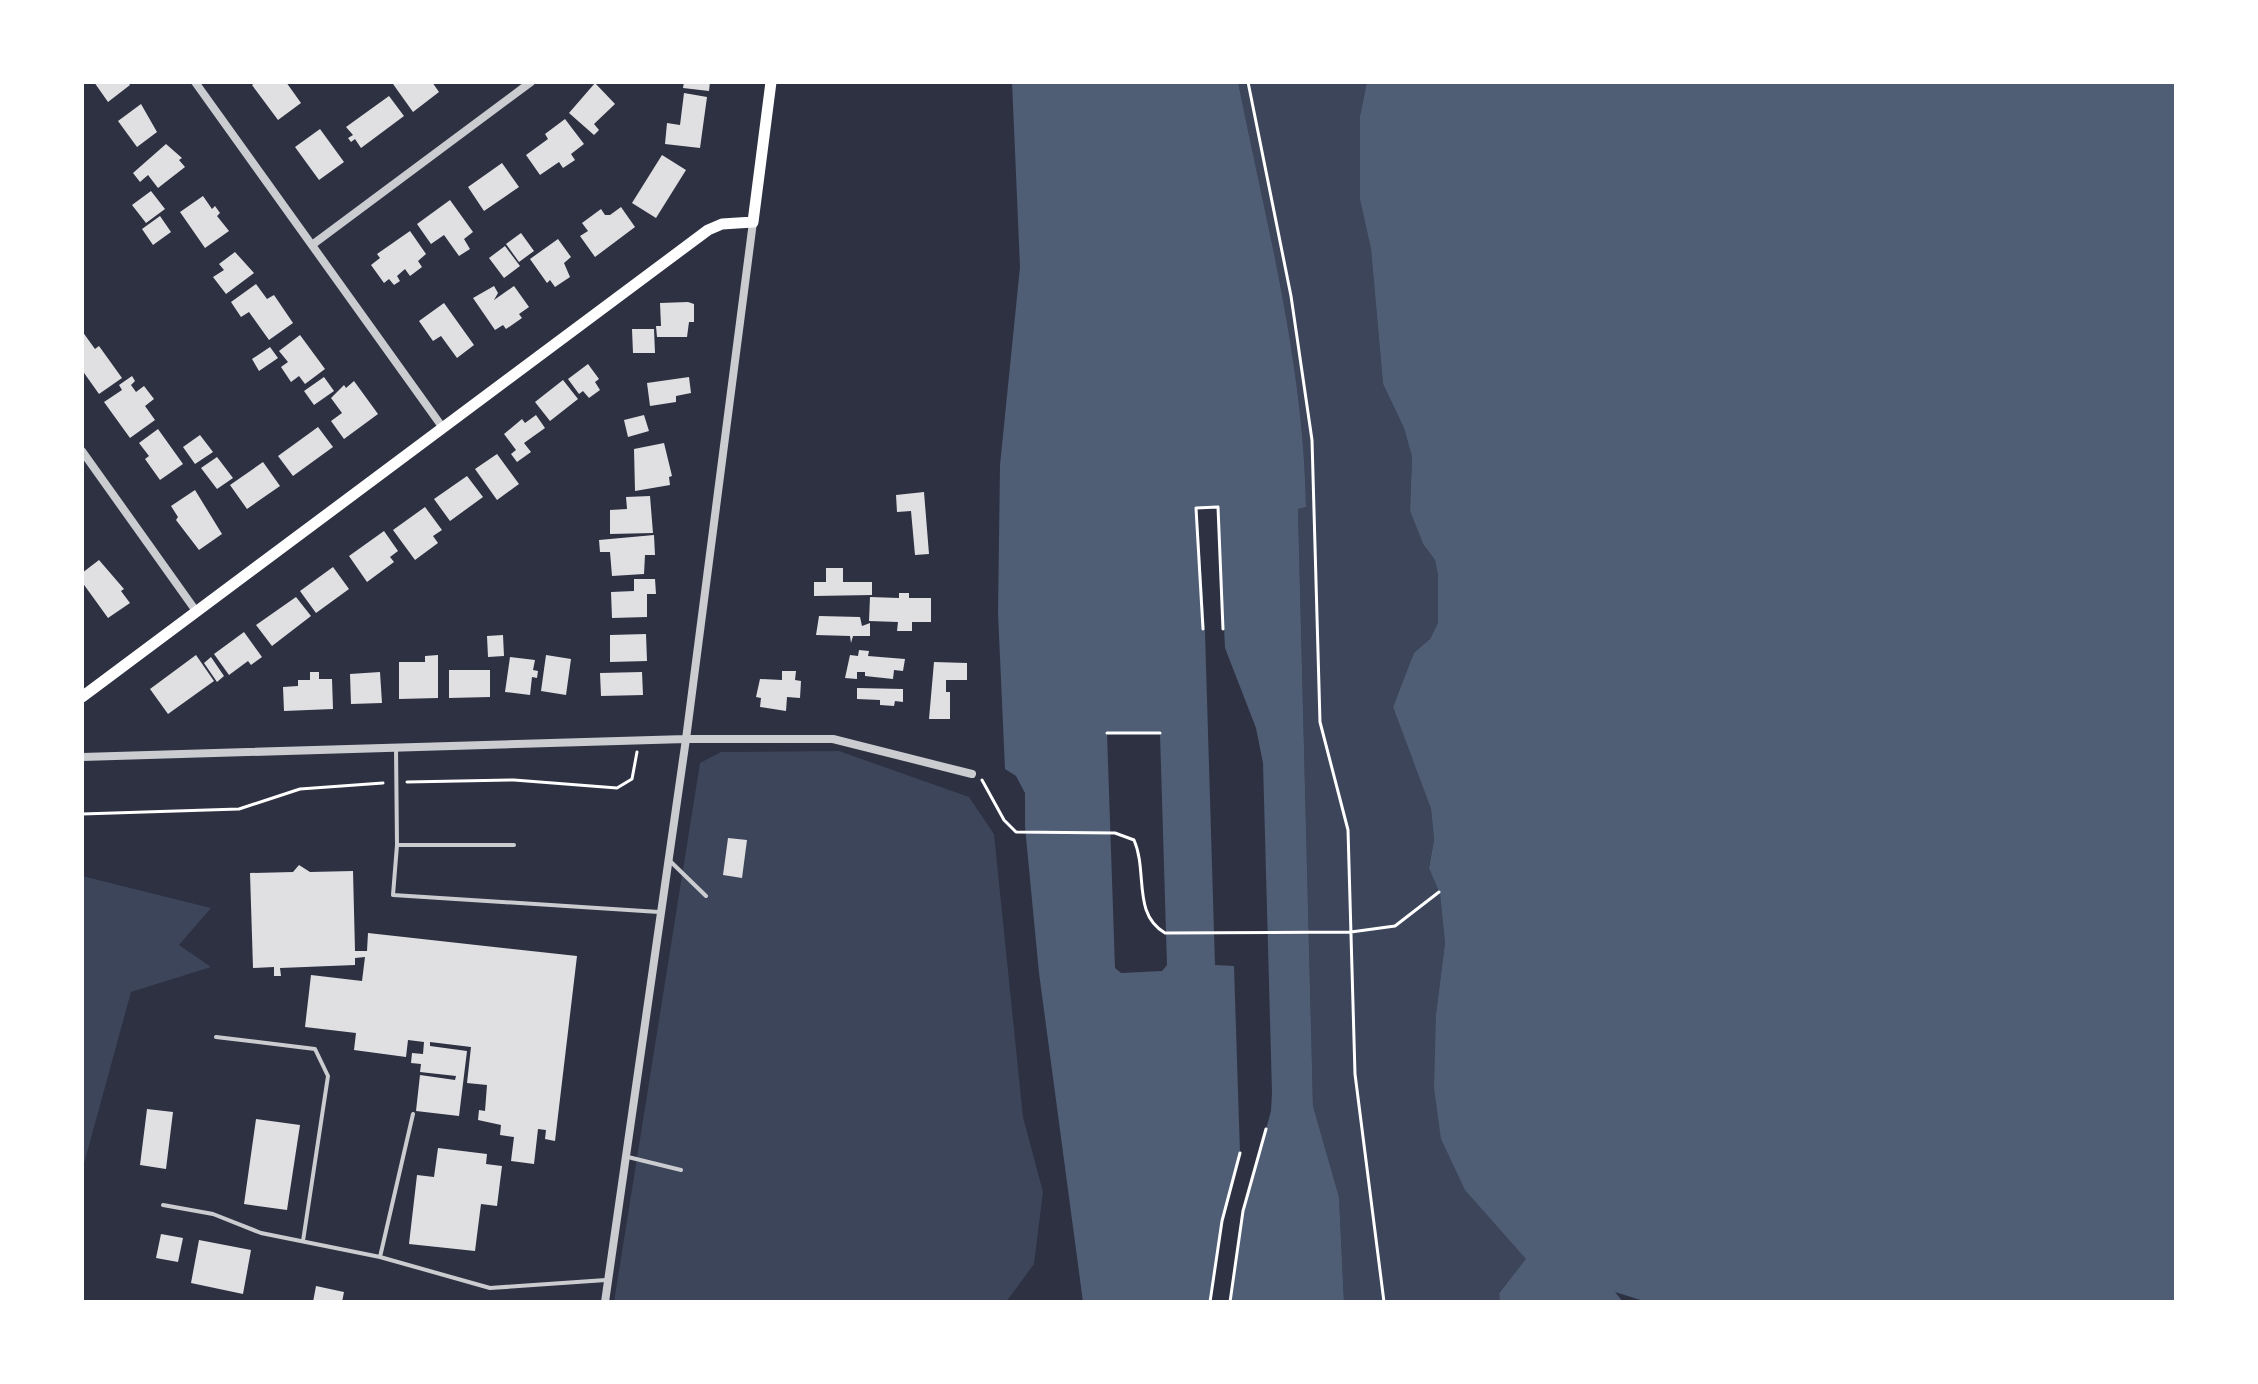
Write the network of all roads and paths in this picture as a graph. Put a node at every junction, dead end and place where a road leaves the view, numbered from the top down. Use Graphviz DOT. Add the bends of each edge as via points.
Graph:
graph roads {
  1 [pos="195,82"];
  2 [pos="531,82"];
  3 [pos="771,82"];
  4 [pos="1248,82"];
  5 [pos="753,222"];
  6 [pos="312,245"];
  7 [pos="443,428"];
  8 [pos="82,451"];
  9 [pos="196,611"];
  10 [pos="1203,629"];
  11 [pos="1223,629"];
  12 [pos="82,697"];
  13 [pos="1107,733"];
  14 [pos="1160,733"];
  15 [pos="686,739"];
  16 [pos="638,740"];
  17 [pos="396,747"];
  18 [pos="82,757"];
  19 [pos="972,774"];
  20 [pos="396,782"];
  21 [pos="82,814"];
  22 [pos="397,845"];
  23 [pos="514,845"];
  24 [pos="669,860"];
  25 [pos="1439,892"];
  26 [pos="706,896"];
  27 [pos="662,912"];
  28 [pos="1351,932"];
  29 [pos="216,1037"];
  30 [pos="413,1114"];
  31 [pos="1266,1129"];
  32 [pos="1240,1153"];
  33 [pos="628,1157"];
  34 [pos="681,1170"];
  35 [pos="163,1205"];
  36 [pos="303,1241"];
  37 [pos="380,1257"];
  38 [pos="609,1280"];
  39 [pos="605,1302"];
  40 [pos="1210,1302"];
  41 [pos="1230,1302"];
  42 [pos="1384,1302"];
  1 -- 6 [label="street"];
  2 -- 6 [label="street"];
  3 -- 5 [label="main road"];
  4 -- 28 [label="path" via="1291,296 1312,440 1320,722 1348,830"];
  5 -- 7 [label="main road" via="708,230"];
  5 -- 15 [label="street"];
  6 -- 7 [label="street"];
  7 -- 9 [label="main road"];
  8 -- 9 [label="street"];
  9 -- 12 [label="main road"];
  10 -- 11 [label="path" via="1196,508 1218,507"];
  13 -- 14 [label="path"];
  15 -- 16 [label="street"];
  15 -- 19 [label="street" via="833,739"];
  15 -- 24 [label="street"];
  16 -- 17 [label="street"];
  16 -- 20 [label="path" via="632,779 617,788 514,780"];
  17 -- 18 [label="street"];
  17 -- 20 [label="lane"];
  19 -- 28 [label="path" via="983,781 1010,828 1024,835 1115,833 1134,840 1141,857 1144,910 1150,925 1165,933"];
  20 -- 21 [label="path" via="300,789 239,809"];
  20 -- 22 [label="lane"];
  22 -- 23 [label="lane"];
  22 -- 27 [label="lane" via="393,895"];
  24 -- 26 [label="lane"];
  24 -- 27 [label="street"];
  25 -- 28 [label="path" via="1400,925"];
  27 -- 33 [label="street"];
  28 -- 42 [label="path" via="1355,1074"];
  29 -- 36 [label="lane" via="315,1049 328,1076"];
  30 -- 37 [label="lane"];
  31 -- 41 [label="path" via="1243,1211"];
  32 -- 40 [label="path" via="1222,1221"];
  33 -- 34 [label="lane"];
  33 -- 38 [label="street"];
  35 -- 36 [label="lane"];
  36 -- 37 [label="lane"];
  37 -- 38 [label="lane" via="490,1288"];
  38 -- 39 [label="street"];
}
